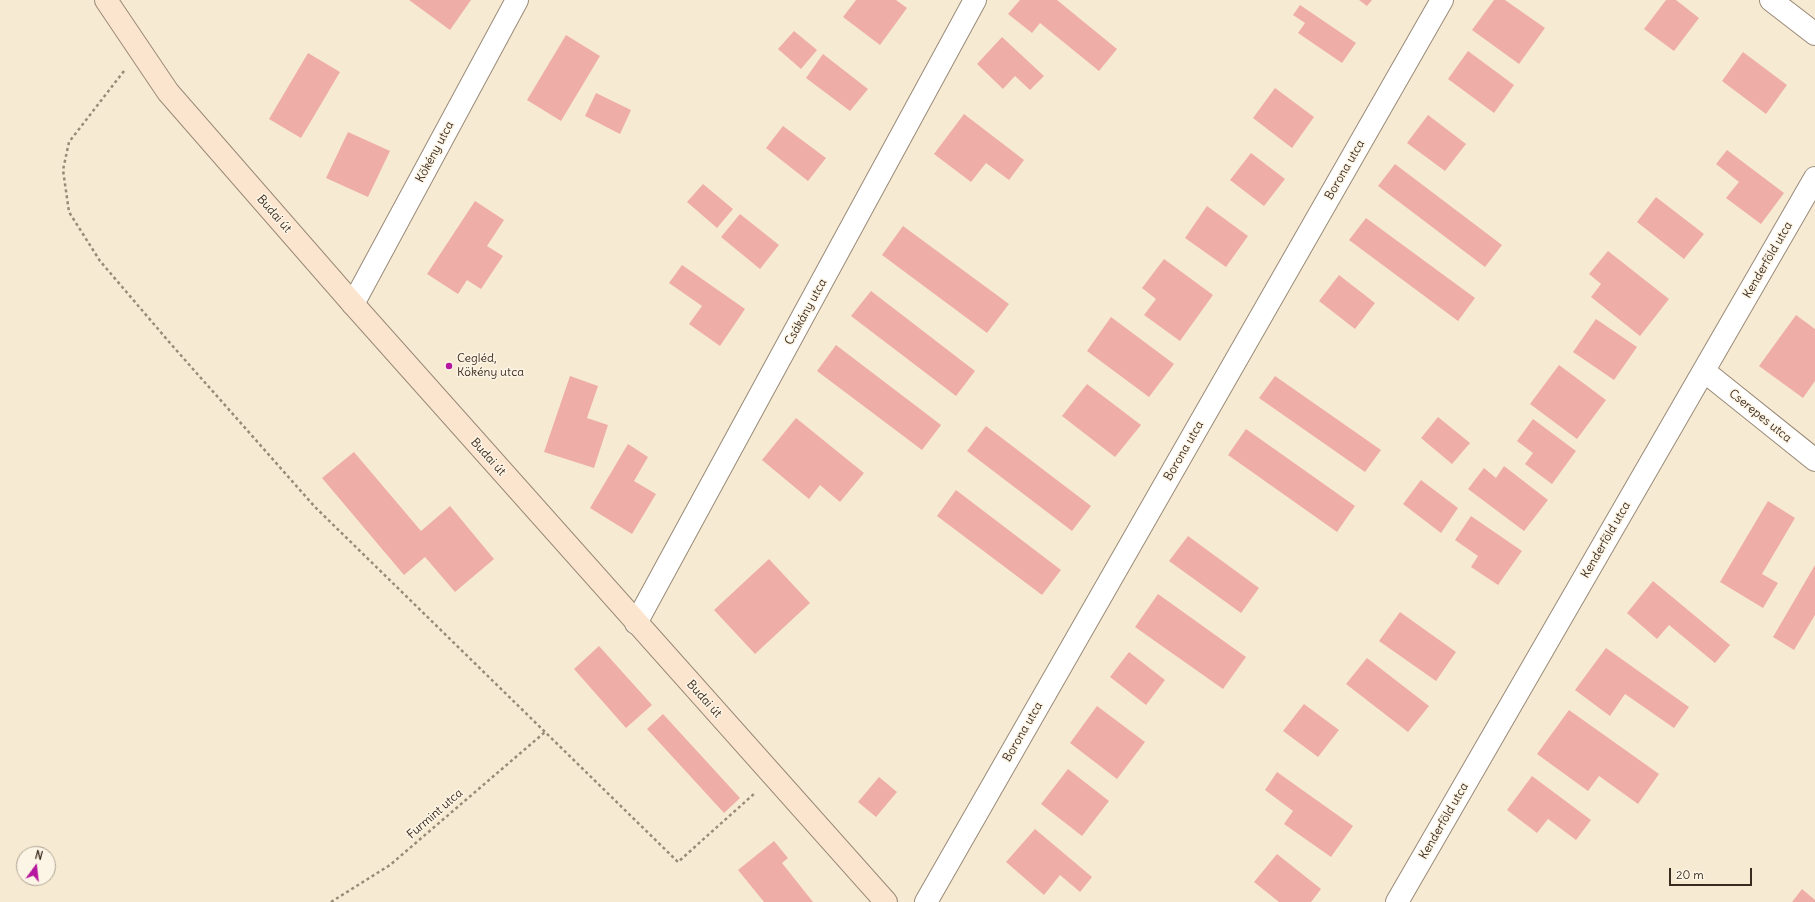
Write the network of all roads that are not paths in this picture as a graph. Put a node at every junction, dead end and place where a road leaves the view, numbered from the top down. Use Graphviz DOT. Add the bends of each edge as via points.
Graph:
graph roads {
  1 [pos="106,0"];
  2 [pos="517,0"];
  3 [pos="975,0"];
  4 [pos="1442,0"];
  5 [pos="1771,0"];
  6 [pos="1815,34"];
  7 [pos="1815,178"];
  8 [pos="353,304"];
  9 [pos="1704,371"];
  10 [pos="1815,460"];
  11 [pos="636,623"];
  12 [pos="886,902"];
  13 [pos="926,902"];
  14 [pos="1397,902"];
  1 -- 8 [label="street, Budai út" via="168,92"];
  2 -- 8 [label="street, Kökény utca"];
  3 -- 11 [label="street, Csákány utca"];
  4 -- 13 [label="street, Borona utca"];
  5 -- 6 [label="street"];
  7 -- 9 [label="street, Kenderföld utca"];
  8 -- 11 [label="street, Budai út"];
  9 -- 10 [label="street, Cserepes utca"];
  9 -- 14 [label="street, Kenderföld utca"];
  11 -- 12 [label="street, Budai út"];
}
